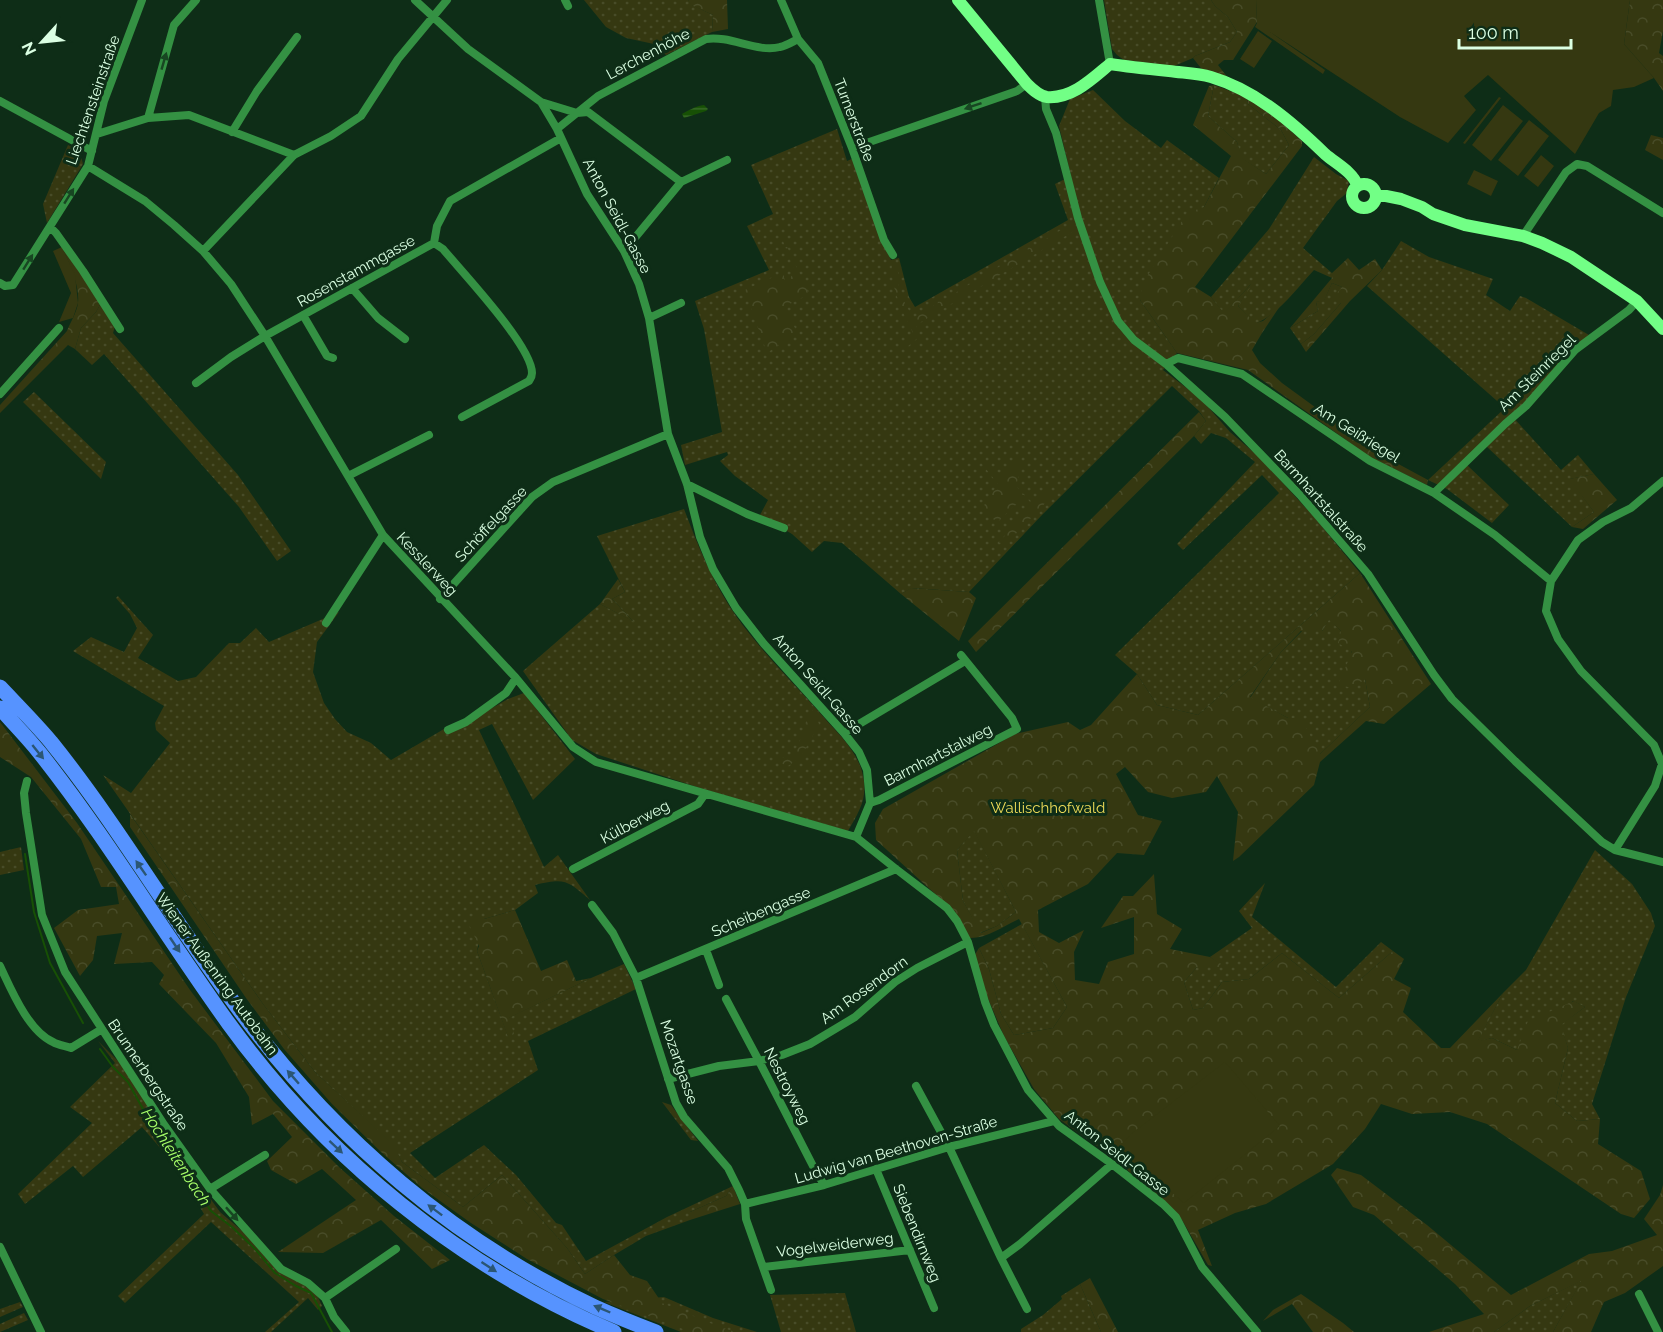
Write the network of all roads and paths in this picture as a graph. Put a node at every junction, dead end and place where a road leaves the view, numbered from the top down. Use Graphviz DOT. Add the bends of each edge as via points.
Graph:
graph roads {
  1 [pos="142,0"];
  2 [pos="196,0"];
  3 [pos="415,0"];
  4 [pos="447,0"];
  5 [pos="781,0"];
  6 [pos="958,0"];
  7 [pos="1099,0"];
  8 [pos="433,18"];
  9 [pos="297,37"];
  10 [pos="798,39"];
  11 [pos="1110,64"];
  12 [pos="1027,84"];
  13 [pos="1045,97"];
  14 [pos="0,101"];
  15 [pos="541,102"];
  16 [pos="577,113"];
  17 [pos="148,118"];
  18 [pos="557,129"];
  19 [pos="232,132"];
  20 [pos="97,134"];
  21 [pos="561,138"];
  22 [pos="852,148"];
  23 [pos="92,151"];
  24 [pos="294,155"];
  25 [pos="727,160"];
  26 [pos="88,166"];
  27 [pos="681,182"];
  28 [pos="1357,185"];
  29 [pos="1376,196"];
  30 [pos="1663,213"];
  31 [pos="50,227"];
  32 [pos="1523,236"];
  33 [pos="434,243"];
  34 [pos="202,251"];
  35 [pos="624,251"];
  36 [pos="893,255"];
  37 [pos="0,283"];
  38 [pos="352,288"];
  39 [pos="1637,301"];
  40 [pos="681,303"];
  41 [pos="303,315"];
  42 [pos="649,318"];
  43 [pos="59,328"];
  44 [pos="120,328"];
  45 [pos="1663,329"];
  46 [pos="266,336"];
  47 [pos="405,339"];
  48 [pos="333,358"];
  49 [pos="1166,364"];
  50 [pos="196,384"];
  51 [pos="0,394"];
  52 [pos="462,417"];
  53 [pos="668,434"];
  54 [pos="429,435"];
  55 [pos="348,476"];
  56 [pos="1663,481"];
  57 [pos="687,484"];
  58 [pos="1434,493"];
  59 [pos="784,528"];
  60 [pos="382,535"];
  61 [pos="1551,581"];
  62 [pos="440,599"];
  63 [pos="326,622"];
  64 [pos="516,678"];
  65 [pos="0,687"];
  66 [pos="0,708"];
  67 [pos="447,730"];
  68 [pos="844,733"];
  69 [pos="27,780"];
  70 [pos="705,794"];
  71 [pos="870,803"];
  72 [pos="856,837"];
  73 [pos="1615,850"];
  74 [pos="1663,862"];
  75 [pos="573,869"];
  76 [pos="896,869"];
  77 [pos="592,905"];
  78 [pos="968,942"];
  79 [pos="706,950"];
  80 [pos="0,966"];
  81 [pos="636,978"];
  82 [pos="719,985"];
  83 [pos="726,999"];
  84 [pos="102,1029"];
  85 [pos="759,1061"];
  86 [pos="669,1079"];
  87 [pos="916,1086"];
  88 [pos="1054,1121"];
  89 [pos="949,1147"];
  90 [pos="266,1155"];
  91 [pos="1112,1164"];
  92 [pos="876,1169"];
  93 [pos="824,1185"];
  94 [pos="210,1189"];
  95 [pos="746,1204"];
  96 [pos="0,1247"];
  97 [pos="396,1250"];
  98 [pos="910,1250"];
  99 [pos="1001,1258"];
  100 [pos="764,1267"];
  101 [pos="771,1290"];
  102 [pos="1639,1294"];
  103 [pos="325,1298"];
  104 [pos="934,1308"];
  105 [pos="1027,1310"];
  106 [pos="41,1332"];
  107 [pos="346,1332"];
  108 [pos="614,1332"];
  109 [pos="656,1332"];
  110 [pos="1257,1332"];
  111 [pos="1658,1332"];
  1 -- 20 [label="street, Liechtensteinstraße" via="104,101"];
  17 -- 2 [label="street, one-way" via="174,25"];
  3 -- 8 [label="street, Anton Seidl-Gasse"];
  4 -- 8 [label="street"];
  5 -- 10 [label="street, Turnerstraße"];
  6 -- 12 [label="main road"];
  7 -- 11 [label="street"];
  8 -- 15 [label="street, Anton Seidl-Gasse"];
  8 -- 24 [label="street" via="398,59 361,116"];
  9 -- 19 [label="street"];
  10 -- 16 [label="street, Lerchenhöhe" via="779,47 716,37 705,39 598,96"];
  10 -- 22 [label="street, Turnerstraße" via="818,63"];
  11 -- 13 [label="main road" via="1081,87 1064,95"];
  11 -- 28 [label="main road" via="1198,74 1249,94 1310,139"];
  12 -- 13 [label="main road"];
  12 -- 22 [label="street, one-way" via="1017,91"];
  13 -- 49 [label="street, Barmhartstalstraße" via="1100,282 1118,321 1134,340"];
  14 -- 23 [label="street"];
  15 -- 16 [label="street"];
  15 -- 18 [label="street, Anton Seidl-Gasse"];
  16 -- 18 [label="street, Lerchenhöhe"];
  16 -- 27 [label="street" via="588,112"];
  17 -- 19 [label="street" via="189,115"];
  17 -- 20 [label="street"];
  18 -- 21 [label="street, Anton Seidl-Gasse"];
  19 -- 24 [label="street"];
  20 -- 23 [label="street, Liechtensteinstraße"];
  21 -- 33 [label="street, Rosenstammgasse" via="450,201 437,226"];
  21 -- 35 [label="street, Anton Seidl-Gasse" via="587,194"];
  22 -- 36 [label="street, Turnerstraße" via="884,240"];
  23 -- 26 [label="street, Liechtensteinstraße"];
  24 -- 34 [label="street"];
  25 -- 27 [label="street"];
  31 -- 26 [label="street, Liechtensteinstraße, one-way"];
  26 -- 34 [label="street, Kesslerweg" via="145,201"];
  27 -- 35 [label="street"];
  28 -- 29 [label="main road" via="1370,185"];
  28 -- 29 [label="main road" via="1352,196 1361,208 1369,207"];
  29 -- 32 [label="main road" via="1401,198 1465,225"];
  30 -- 32 [label="street" via="1587,166 1577,164 1566,172"];
  37 -- 31 [label="street, Liechtensteinstraße, one-way" via="14,285"];
  31 -- 44 [label="street"];
  32 -- 39 [label="main road" via="1571,257"];
  33 -- 38 [label="street, Rosenstammgasse"];
  33 -- 52 [label="street" via="513,332 531,366 529,381"];
  34 -- 46 [label="street, Kesslerweg" via="231,284"];
  35 -- 42 [label="street, Anton Seidl-Gasse"];
  38 -- 41 [label="street, Rosenstammgasse"];
  38 -- 47 [label="street" via="378,318"];
  39 -- 45 [label="main road"];
  39 -- 58 [label="street, Am Steinriegel" via="1575,350 1526,406"];
  40 -- 42 [label="street"];
  41 -- 46 [label="street, Rosenstammgasse"];
  41 -- 48 [label="street" via="327,356"];
  42 -- 53 [label="street, Anton Seidl-Gasse"];
  43 -- 51 [label="street"];
  46 -- 50 [label="street, Rosenstammgasse"];
  46 -- 55 [label="street, Kesslerweg"];
  49 -- 58 [label="street, Am Geißriegel" via="1178,358 1242,374 1370,461"];
  49 -- 73 [label="street, Barmhartstalstraße" via="1225,417 1368,574 1452,699 1522,769"];
  53 -- 57 [label="street, Anton Seidl-Gasse"];
  53 -- 62 [label="street, Schöffelgasse" via="553,482 532,497"];
  54 -- 55 [label="street"];
  55 -- 60 [label="street, Kesslerweg"];
  56 -- 61 [label="street" via="1631,508 1578,540"];
  57 -- 59 [label="street"];
  57 -- 68 [label="street, Anton Seidl-Gasse" via="700,537 736,608"];
  58 -- 61 [label="street, Am Geißriegel" via="1495,535"];
  60 -- 62 [label="street, Kesslerweg"];
  60 -- 63 [label="street"];
  61 -- 73 [label="street" via="1546,611 1558,639 1581,671 1654,745 1662,764 1655,786"];
  62 -- 64 [label="street, Kesslerweg"];
  64 -- 67 [label="street" via="506,693 466,722"];
  64 -- 70 [label="street, Kesslerweg" via="573,747 596,762"];
  109 -- 65 [label="highway, Wiener Außenring Autobahn, one-way" via="594,1307 460,1229 399,1183 338,1126 243,1015 100,808 50,742"];
  66 -- 108 [label="highway, Wiener Außenring Autobahn, one-way" via="87,817 230,1024 277,1085 326,1137 388,1195 449,1241 513,1282"];
  68 -- 71 [label="street, Anton Seidl-Gasse" via="867,770"];
  68 -- 71 [label="street, Barmhartstalweg" via="963,658 1017,729"];
  69 -- 84 [label="street, Brunnerbergstraße" via="26,813 42,915 65,972"];
  70 -- 72 [label="street, Kesslerweg"];
  70 -- 75 [label="street, Külberweg" via="698,804"];
  71 -- 72 [label="street, Anton Seidl-Gasse"];
  72 -- 76 [label="street, Anton Seidl-Gasse"];
  73 -- 74 [label="street, Barmhartstalstraße"];
  76 -- 78 [label="street, Anton Seidl-Gasse" via="947,908"];
  76 -- 79 [label="street, Scheibengasse"];
  77 -- 81 [label="street, Mozartgasse" via="613,933"];
  78 -- 85 [label="street, Am Rosendorn" via="895,982 855,1017 810,1044"];
  78 -- 88 [label="street, Anton Seidl-Gasse" via="997,1033 1028,1090"];
  79 -- 81 [label="street, Scheibengasse"];
  79 -- 82 [label="street"];
  80 -- 84 [label="street" via="19,1006 35,1028 52,1042 71,1047"];
  81 -- 86 [label="street, Mozartgasse"];
  83 -- 85 [label="street, Nestroyweg"];
  84 -- 94 [label="street, Brunnerbergstraße"];
  85 -- 86 [label="street, Am Rosendorn"];
  85 -- 93 [label="street, Nestroyweg"];
  86 -- 95 [label="street, Mozartgasse" via="684,1117 728,1168"];
  87 -- 89 [label="street"];
  88 -- 89 [label="street, Ludwig van Beethoven-Straße"];
  88 -- 91 [label="street, Anton Seidl-Gasse"];
  89 -- 92 [label="street, Ludwig van Beethoven-Straße"];
  89 -- 99 [label="street"];
  90 -- 94 [label="street"];
  91 -- 99 [label="street"];
  91 -- 110 [label="street, Anton Seidl-Gasse" via="1176,1218 1202,1268"];
  92 -- 93 [label="street, Ludwig van Beethoven-Straße"];
  92 -- 98 [label="street, Siebendirnweg"];
  93 -- 95 [label="street, Ludwig van Beethoven-Straße"];
  94 -- 103 [label="street, Brunnerbergstraße, one-way" via="281,1269 308,1283"];
  95 -- 100 [label="street, Mozartgasse" via="746,1219"];
  96 -- 106 [label="street"];
  97 -- 103 [label="street"];
  98 -- 100 [label="street, Vogelweiderweg"];
  98 -- 104 [label="street, Siebendirnweg"];
  99 -- 105 [label="street"];
  100 -- 101 [label="street, Mozartgasse"];
  102 -- 111 [label="street"];
  103 -- 107 [label="street, Brunnerbergstraße"];
}
